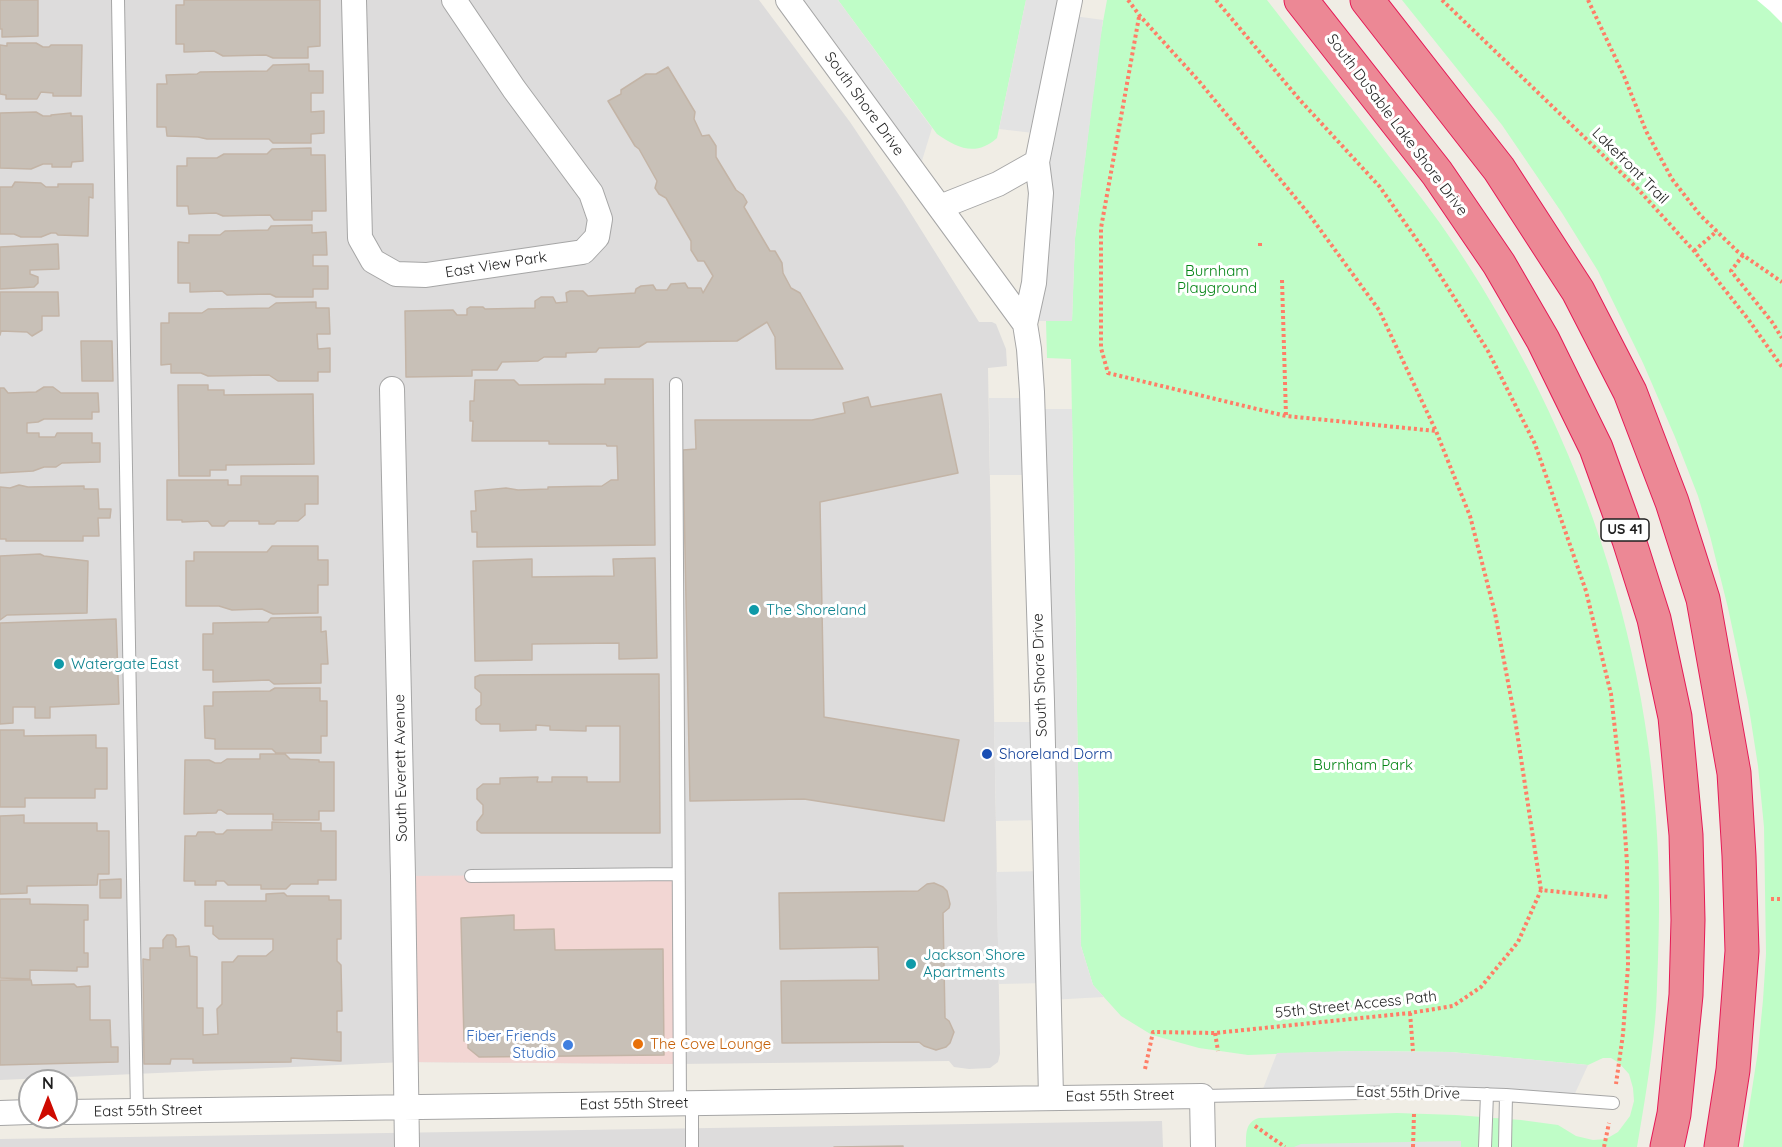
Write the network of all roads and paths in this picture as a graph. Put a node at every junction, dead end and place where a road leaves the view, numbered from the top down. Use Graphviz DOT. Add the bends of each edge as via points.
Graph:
graph roads {
  1 [pos="118,0"];
  2 [pos="354,0"];
  3 [pos="454,0"];
  4 [pos="788,0"];
  5 [pos="1070,0"];
  6 [pos="1128,0"];
  7 [pos="1216,0"];
  8 [pos="1300,0"];
  9 [pos="1367,0"];
  10 [pos="1442,0"];
  11 [pos="1588,0"];
  12 [pos="1140,16"];
  13 [pos="1037,162"];
  14 [pos="940,207"];
  15 [pos="1717,231"];
  16 [pos="1694,251"];
  17 [pos="1743,255"];
  18 [pos="1282,280"];
  19 [pos="1782,282"];
  20 [pos="1025,324"];
  21 [pos="1782,338"];
  22 [pos="1782,367"];
  23 [pos="675,384"];
  24 [pos="392,389"];
  25 [pos="1286,416"];
  26 [pos="1436,431"];
  27 [pos="678,874"];
  28 [pos="471,876"];
  29 [pos="1541,890"];
  30 [pos="1610,897"];
  31 [pos="1771,899"];
  32 [pos="1782,899"];
  33 [pos="1410,1014"];
  34 [pos="1215,1033"];
  35 [pos="1218,1051"];
  36 [pos="1413,1051"];
  37 [pos="1487,1094"];
  38 [pos="1506,1095"];
  39 [pos="1139,1096"];
  40 [pos="1202,1096"];
  41 [pos="1051,1097"];
  42 [pos="1613,1103"];
  43 [pos="686,1104"];
  44 [pos="407,1107"];
  45 [pos="137,1111"];
  46 [pos="18,1112"];
  47 [pos="78,1112"];
  48 [pos="0,1113"];
  49 [pos="1414,1114"];
  50 [pos="1255,1126"];
  51 [pos="407,1147"];
  52 [pos="692,1147"];
  53 [pos="1203,1147"];
  54 [pos="1285,1147"];
  55 [pos="1413,1147"];
  56 [pos="1485,1147"];
  57 [pos="1505,1147"];
  58 [pos="1604,1147"];
  59 [pos="1666,1147"];
  60 [pos="1721,1147"];
  1 -- 45 [label="lane"];
  2 -- 3 [label="street, East View Park" via="360,238 373,261 396,274 426,275 583,252 597,237 600,219 591,193"];
  4 -- 14 [label="street, South Shore Drive"];
  5 -- 13 [label="street, South Shore Drive"];
  6 -- 12 [label="path"];
  7 -- 42 [label="path" via="1380,187 1488,351 1535,444 1586,591 1611,694 1623,802 1628,966"];
  8 -- 59 [label="highway, South DuSable Lake Shore Drive / US 41" via="1437,173 1505,274 1543,340 1596,448 1647,596 1675,717 1686,835 1686,995 1674,1114"];
  9 -- 60 [label="highway" via="1499,169 1578,291 1630,392 1672,502 1703,599 1734,773 1740,880 1742,951 1733,1070"];
  10 -- 16 [label="path, Lakefront Trail" via="1637,188"];
  11 -- 15 [label="path, Lakefront Trail" via="1646,131 1672,179"];
  12 -- 25 [label="path" via="1101,228 1101,348 1108,373"];
  12 -- 26 [label="path" via="1308,213 1379,310"];
  13 -- 14 [label="street" via="998,184"];
  13 -- 20 [label="street, South Shore Drive" via="1041,193 1034,283"];
  14 -- 20 [label="street, South Shore Drive"];
  15 -- 16 [label="path"];
  15 -- 17 [label="path, Lakefront Trail"];
  16 -- 22 [label="path, Lakefront Trail"];
  17 -- 19 [label="path, Lakefront Trail"];
  17 -- 21 [label="path" via="1731,271"];
  18 -- 25 [label="path"];
  20 -- 41 [label="street, South Shore Drive" via="1032,392"];
  23 -- 27 [label="lane"];
  24 -- 44 [label="street, South Everett Avenue"];
  25 -- 26 [label="path"];
  26 -- 29 [label="path" via="1470,516 1495,613"];
  27 -- 28 [label="lane"];
  27 -- 43 [label="lane"];
  29 -- 30 [label="path"];
  29 -- 33 [label="path, 55th Street Access Path" via="1518,942 1482,987 1453,1006"];
  31 -- 32 [label="path"];
  33 -- 34 [label="path, 55th Street Access Path"];
  33 -- 36 [label="path"];
  34 -- 35 [label="path"];
  34 -- 39 [label="path, 55th Street Access Path" via="1153,1032"];
  37 -- 38 [label="lane, East 55th Drive"];
  37 -- 40 [label="lane, East 55th Drive"];
  37 -- 56 [label="lane"];
  38 -- 42 [label="lane, East 55th Drive"];
  38 -- 57 [label="lane"];
  39 -- 40 [label="street, East 55th Street"];
  39 -- 41 [label="street, East 55th Street"];
  40 -- 53 [label="street"];
  41 -- 43 [label="street, East 55th Street"];
  42 -- 58 [label="path"];
  43 -- 44 [label="street, East 55th Street"];
  43 -- 52 [label="lane"];
  44 -- 45 [label="street, East 55th Street"];
  44 -- 51 [label="street, South Everett Avenue"];
  45 -- 47 [label="street, East 55th Street"];
  46 -- 48 [label="street"];
  49 -- 55 [label="path"];
  50 -- 54 [label="path"];
}
